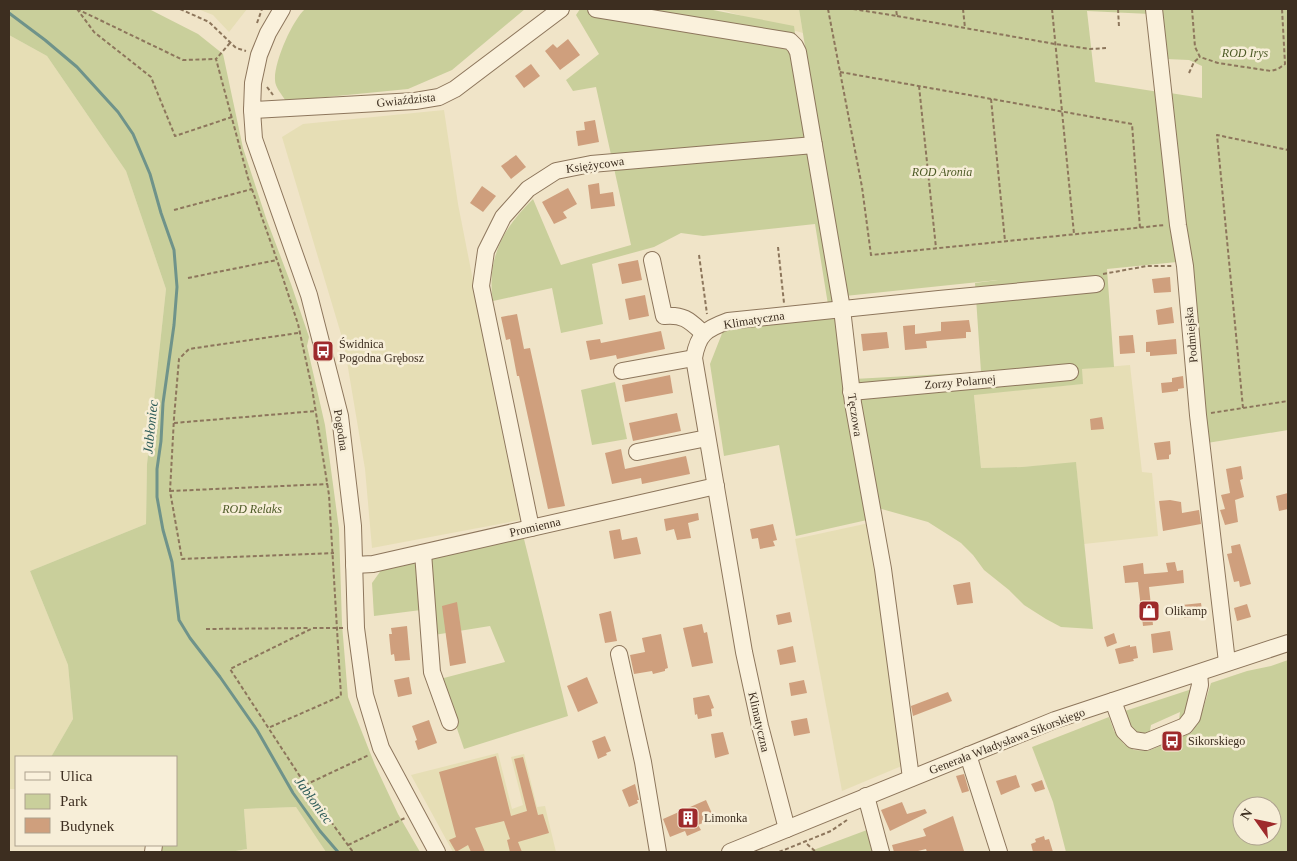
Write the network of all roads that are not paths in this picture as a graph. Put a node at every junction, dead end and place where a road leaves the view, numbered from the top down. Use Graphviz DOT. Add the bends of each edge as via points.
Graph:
graph roads {
  1 [pos="282,9"];
  2 [pos="561,9"];
  3 [pos="596,9"];
  4 [pos="1154,9"];
  5 [pos="252,110"];
  6 [pos="814,144"];
  7 [pos="652,260"];
  8 [pos="1096,284"];
  9 [pos="842,309"];
  10 [pos="707,331"];
  11 [pos="694,358"];
  12 [pos="622,371"];
  13 [pos="1070,372"];
  14 [pos="851,392"];
  15 [pos="707,438"];
  16 [pos="638,452"];
  17 [pos="716,486"];
  18 [pos="531,528"];
  19 [pos="422,553"];
  20 [pos="354,565"];
  21 [pos="1288,643"];
  22 [pos="619,654"];
  23 [pos="1227,662"];
  24 [pos="1199,673"];
  25 [pos="1113,701"];
  26 [pos="450,722"];
  27 [pos="968,755"];
  28 [pos="911,774"];
  29 [pos="867,801"];
  30 [pos="788,829"];
  31 [pos="437,852"];
  32 [pos="658,852"];
  33 [pos="730,852"];
  34 [pos="881,852"];
  35 [pos="999,852"];
  1 -- 5 [label="street, Pogodna" via="259,55"];
  2 -- 5 [label="street, Gwiaździsta" via="455,89 439,97"];
  3 -- 6 [label="street, Tęczowa" via="790,41 798,52"];
  4 -- 23 [label="street, Podmiejska"];
  5 -- 20 [label="street, Pogodna" via="254,139 309,295 340,416 353,526"];
  6 -- 9 [label="street, Tęczowa"];
  6 -- 18 [label="street, Księżycowa" via="591,164 556,171 528,189 503,217 486,251 481,286"];
  7 -- 10 [label="street" via="664,316 675,315"];
  8 -- 9 [label="street, Klimatyczna"];
  9 -- 10 [label="street, Klimatyczna" via="728,322"];
  9 -- 14 [label="street, Tęczowa"];
  10 -- 11 [label="street, Klimatyczna" via="696,344"];
  11 -- 12 [label="street"];
  11 -- 15 [label="street, Klimatyczna"];
  13 -- 14 [label="street, Zorzy Polarnej"];
  14 -- 28 [label="street, Tęczowa" via="882,569"];
  15 -- 16 [label="street"];
  15 -- 17 [label="street, Klimatyczna"];
  17 -- 18 [label="street, Promienna"];
  17 -- 30 [label="street, Klimatyczna" via="744,652"];
  18 -- 19 [label="street, Promienna"];
  19 -- 20 [label="street, Promienna"];
  19 -- 26 [label="street" via="432,672"];
  20 -- 31 [label="street, Pogodna" via="356,628 365,695 381,748"];
  21 -- 23 [label="street, Generała Władysława Sikorskiego"];
  22 -- 32 [label="street" via="643,762"];
  23 -- 24 [label="street, Generała Władysława Sikorskiego"];
  24 -- 25 [label="street, Generała Władysława Sikorskiego"];
  24 -- 25 [label="street" via="1200,685 1192,717 1185,726 1146,742 1133,740 1124,730"];
  25 -- 27 [label="street, Generała Władysława Sikorskiego"];
  27 -- 28 [label="street, Generała Władysława Sikorskiego"];
  27 -- 35 [label="street"];
  28 -- 29 [label="street, Generała Władysława Sikorskiego"];
  29 -- 30 [label="street, Generała Władysława Sikorskiego"];
  29 -- 34 [label="street"];
  30 -- 33 [label="street, Generała Władysława Sikorskiego"];
}
